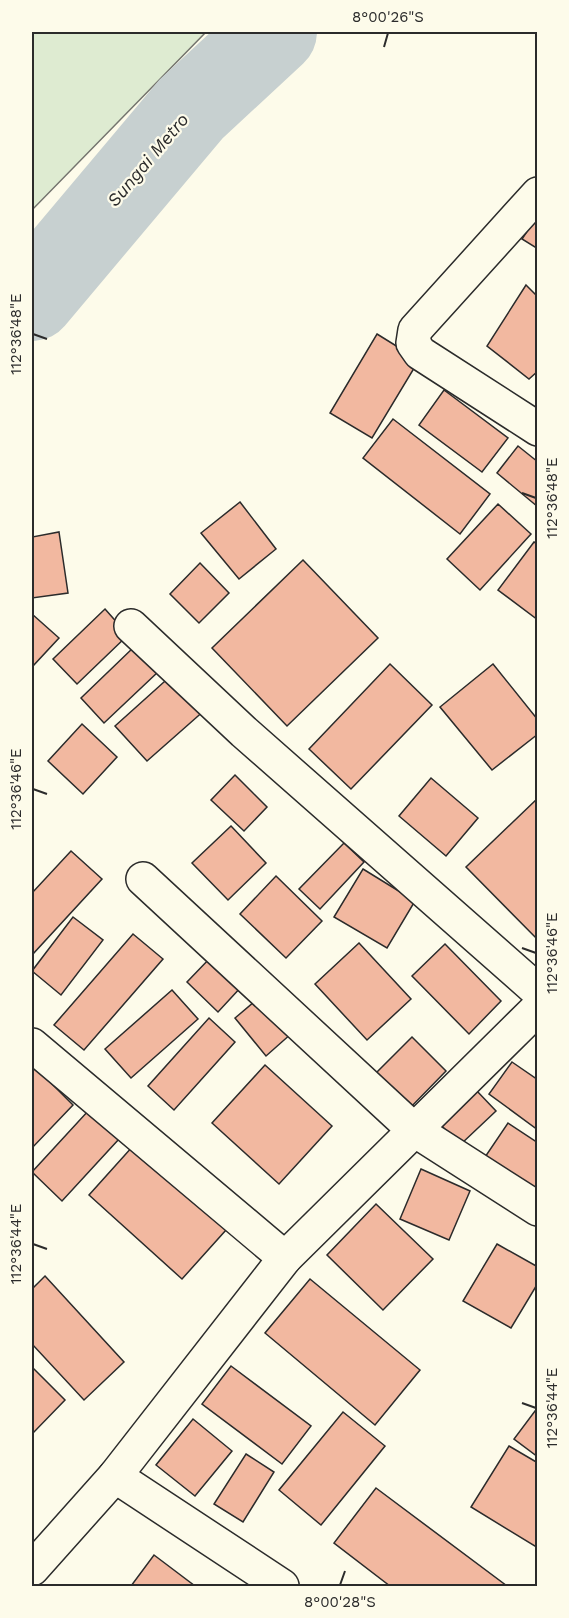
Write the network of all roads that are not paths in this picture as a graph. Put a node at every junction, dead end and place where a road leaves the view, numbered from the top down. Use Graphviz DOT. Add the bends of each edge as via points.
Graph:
graph roads {
  1 [pos="537,194"];
  2 [pos="537,429"];
  3 [pos="131,626"];
  4 [pos="143,879"];
  5 [pos="537,991"];
  6 [pos="537,1008"];
  7 [pos="32,1045"];
  8 [pos="413,1129"];
  9 [pos="537,1209"];
  10 [pos="285,1258"];
  11 [pos="115,1476"];
  12 [pos="32,1569"];
  13 [pos="282,1587"];
  1 -- 2 [label="street" via="415,330 413,343 420,353"];
  3 -- 5 [label="street" via="244,732"];
  4 -- 8 [label="street"];
  6 -- 8 [label="street"];
  7 -- 10 [label="street"];
  8 -- 9 [label="street"];
  8 -- 10 [label="street"];
  10 -- 11 [label="street"];
  11 -- 12 [label="street"];
  11 -- 13 [label="street"];
}
